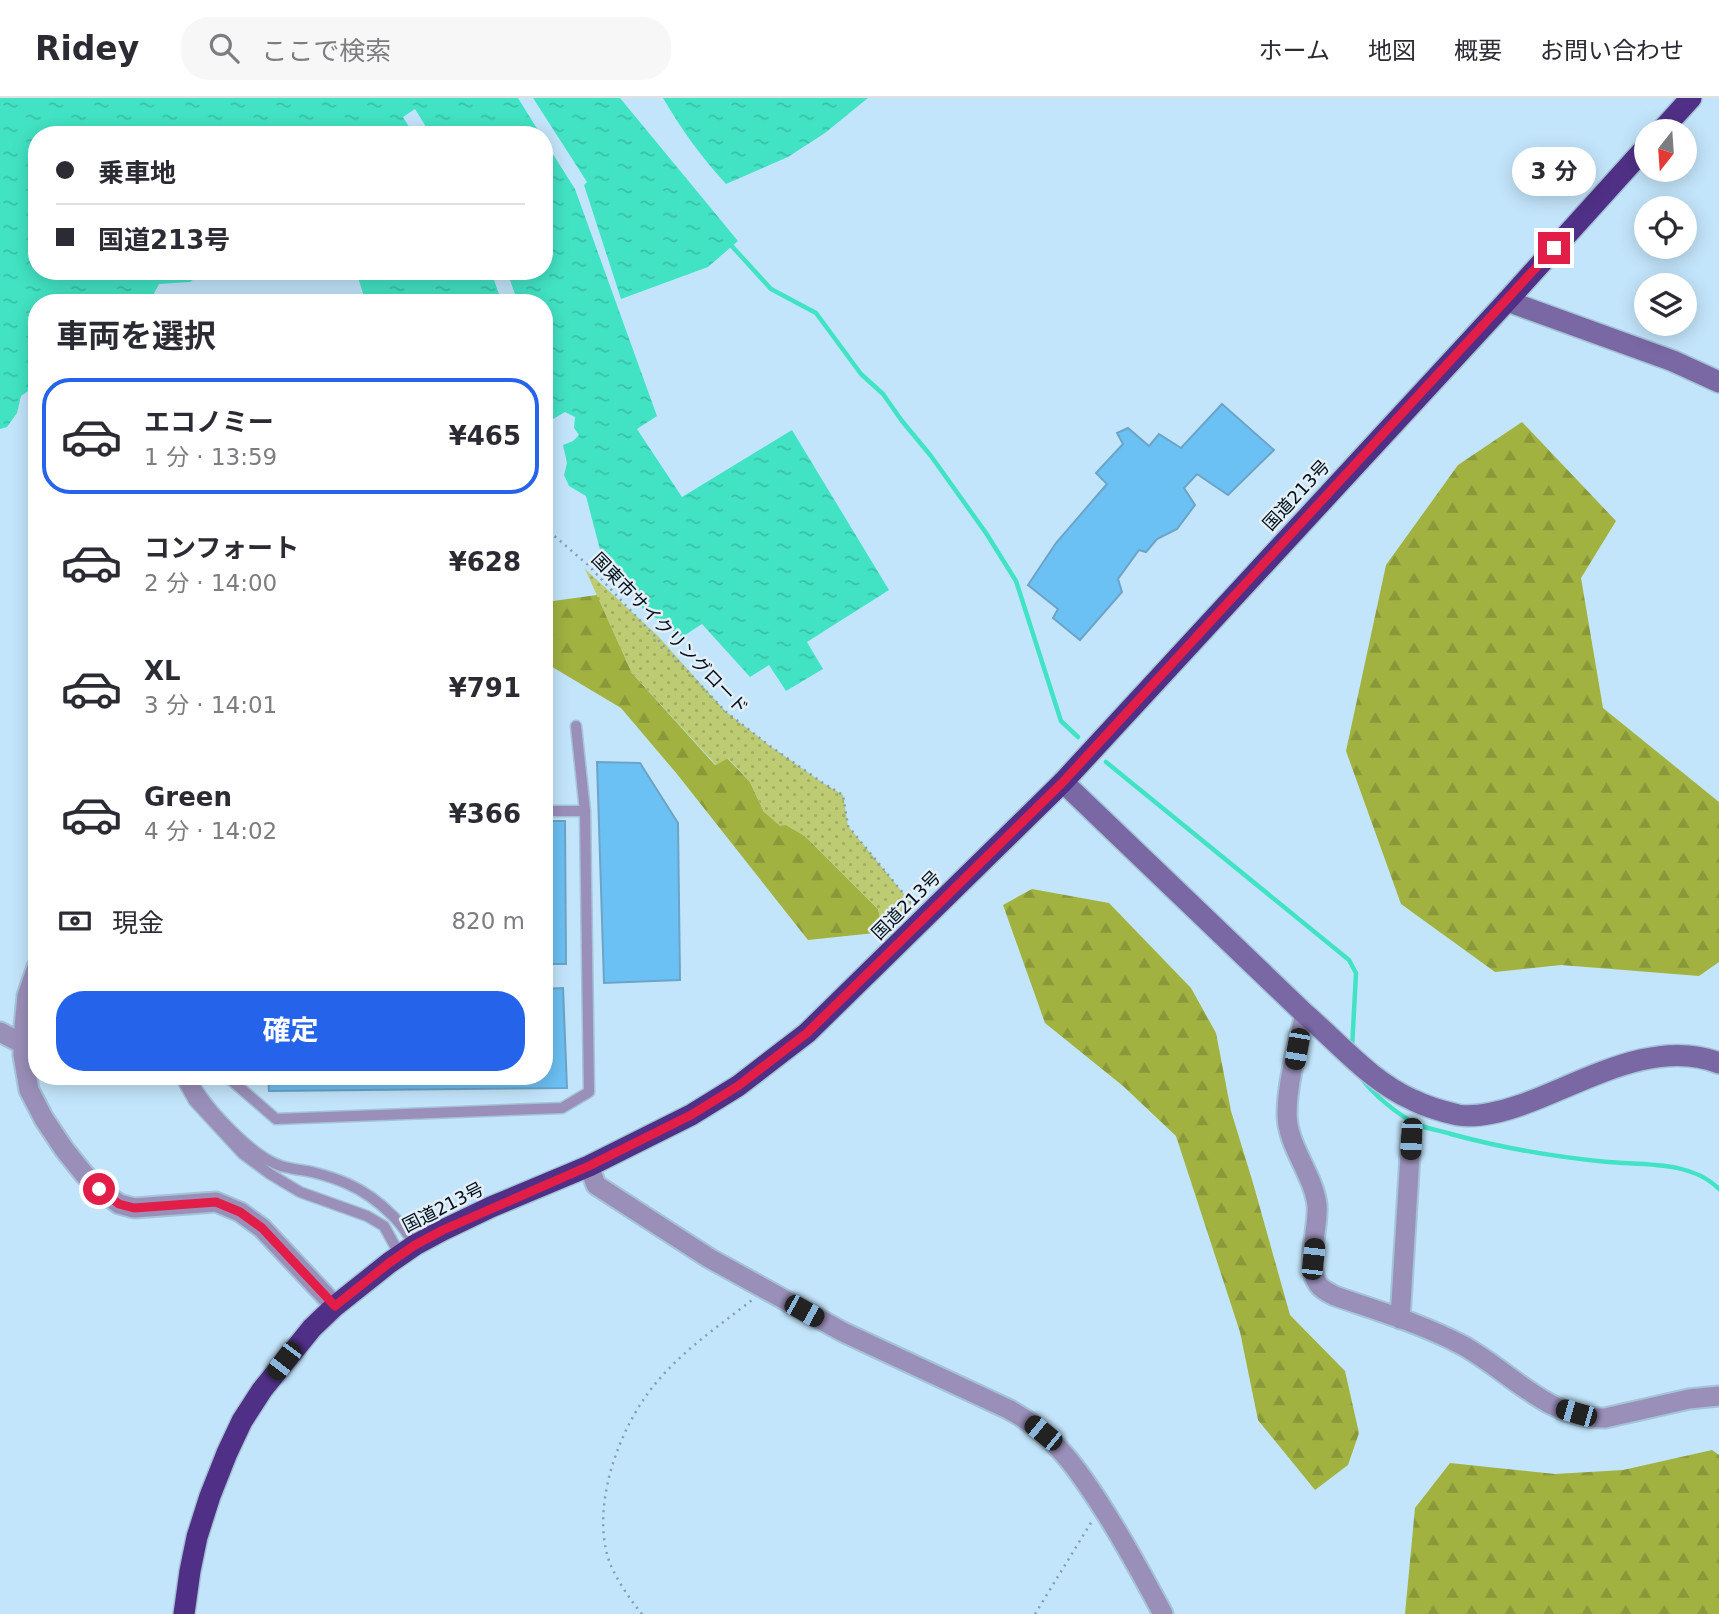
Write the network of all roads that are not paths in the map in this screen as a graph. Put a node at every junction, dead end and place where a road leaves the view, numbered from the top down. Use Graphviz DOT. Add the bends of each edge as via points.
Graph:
graph roads {
  1 [pos="1691,98"];
  2 [pos="1672,119"];
  3 [pos="1634,160"];
  4 [pos="1507,301"];
  5 [pos="1719,382"];
  6 [pos="576,726"];
  7 [pos="1063,782"];
  8 [pos="553,811"];
  9 [pos="585,811"];
  10 [pos="28,993"];
  11 [pos="1305,1014"];
  12 [pos="0,1032"];
  13 [pos="23,1044"];
  14 [pos="1719,1063"];
  15 [pos="28,1084"];
  16 [pos="28,1085"];
  17 [pos="185,1085"];
  18 [pos="195,1085"];
  19 [pos="237,1085"];
  20 [pos="1411,1139"];
  21 [pos="589,1166"];
  22 [pos="408,1250"];
  23 [pos="335,1306"];
  24 [pos="1400,1319"];
  25 [pos="1719,1396"];
  26 [pos="184,1614"];
  27 [pos="1163,1614"];
  1 -- 2 [label="highway"];
  3 -- 4 [label="highway, 国道213号"];
  4 -- 5 [label="street" via="1673,360"];
  4 -- 7 [label="highway, 国道213号"];
  6 -- 9 [label="lane"];
  7 -- 11 [label="street"];
  7 -- 21 [label="highway, 国道213号" via="807,1033 691,1115"];
  8 -- 9 [label="lane"];
  9 -- 19 [label="lane" via="589,1093 562,1108 276,1119"];
  10 -- 13 [label="street"];
  11 -- 14 [label="street" via="1378,1080 1413,1101 1460,1115 1500,1112 1637,1060 1678,1054"];
  11 -- 24 [label="street" via="1287,1114 1316,1202 1313,1273 1325,1291"];
  12 -- 13 [label="street"];
  13 -- 15 [label="street"];
  16 -- 23 [label="street" via="64,1149 99,1189 119,1204 134,1208 216,1202 240,1212 262,1228"];
  17 -- 22 [label="lane" via="243,1154 270,1174 300,1192 367,1216"];
  18 -- 22 [label="lane" via="216,1114 265,1159 349,1184 366,1194 394,1216"];
  20 -- 24 [label="street"];
  21 -- 22 [label="highway, 国道213号" via="491,1207"];
  21 -- 27 [label="street" via="596,1185 709,1258 843,1332 1020,1416 1043,1433 1084,1478"];
  22 -- 23 [label="highway, 国道213号"];
  23 -- 26 [label="highway, 国道213号" via="262,1390 226,1453 197,1537"];
  24 -- 25 [label="street" via="1485,1358 1552,1405 1592,1418"];
}
